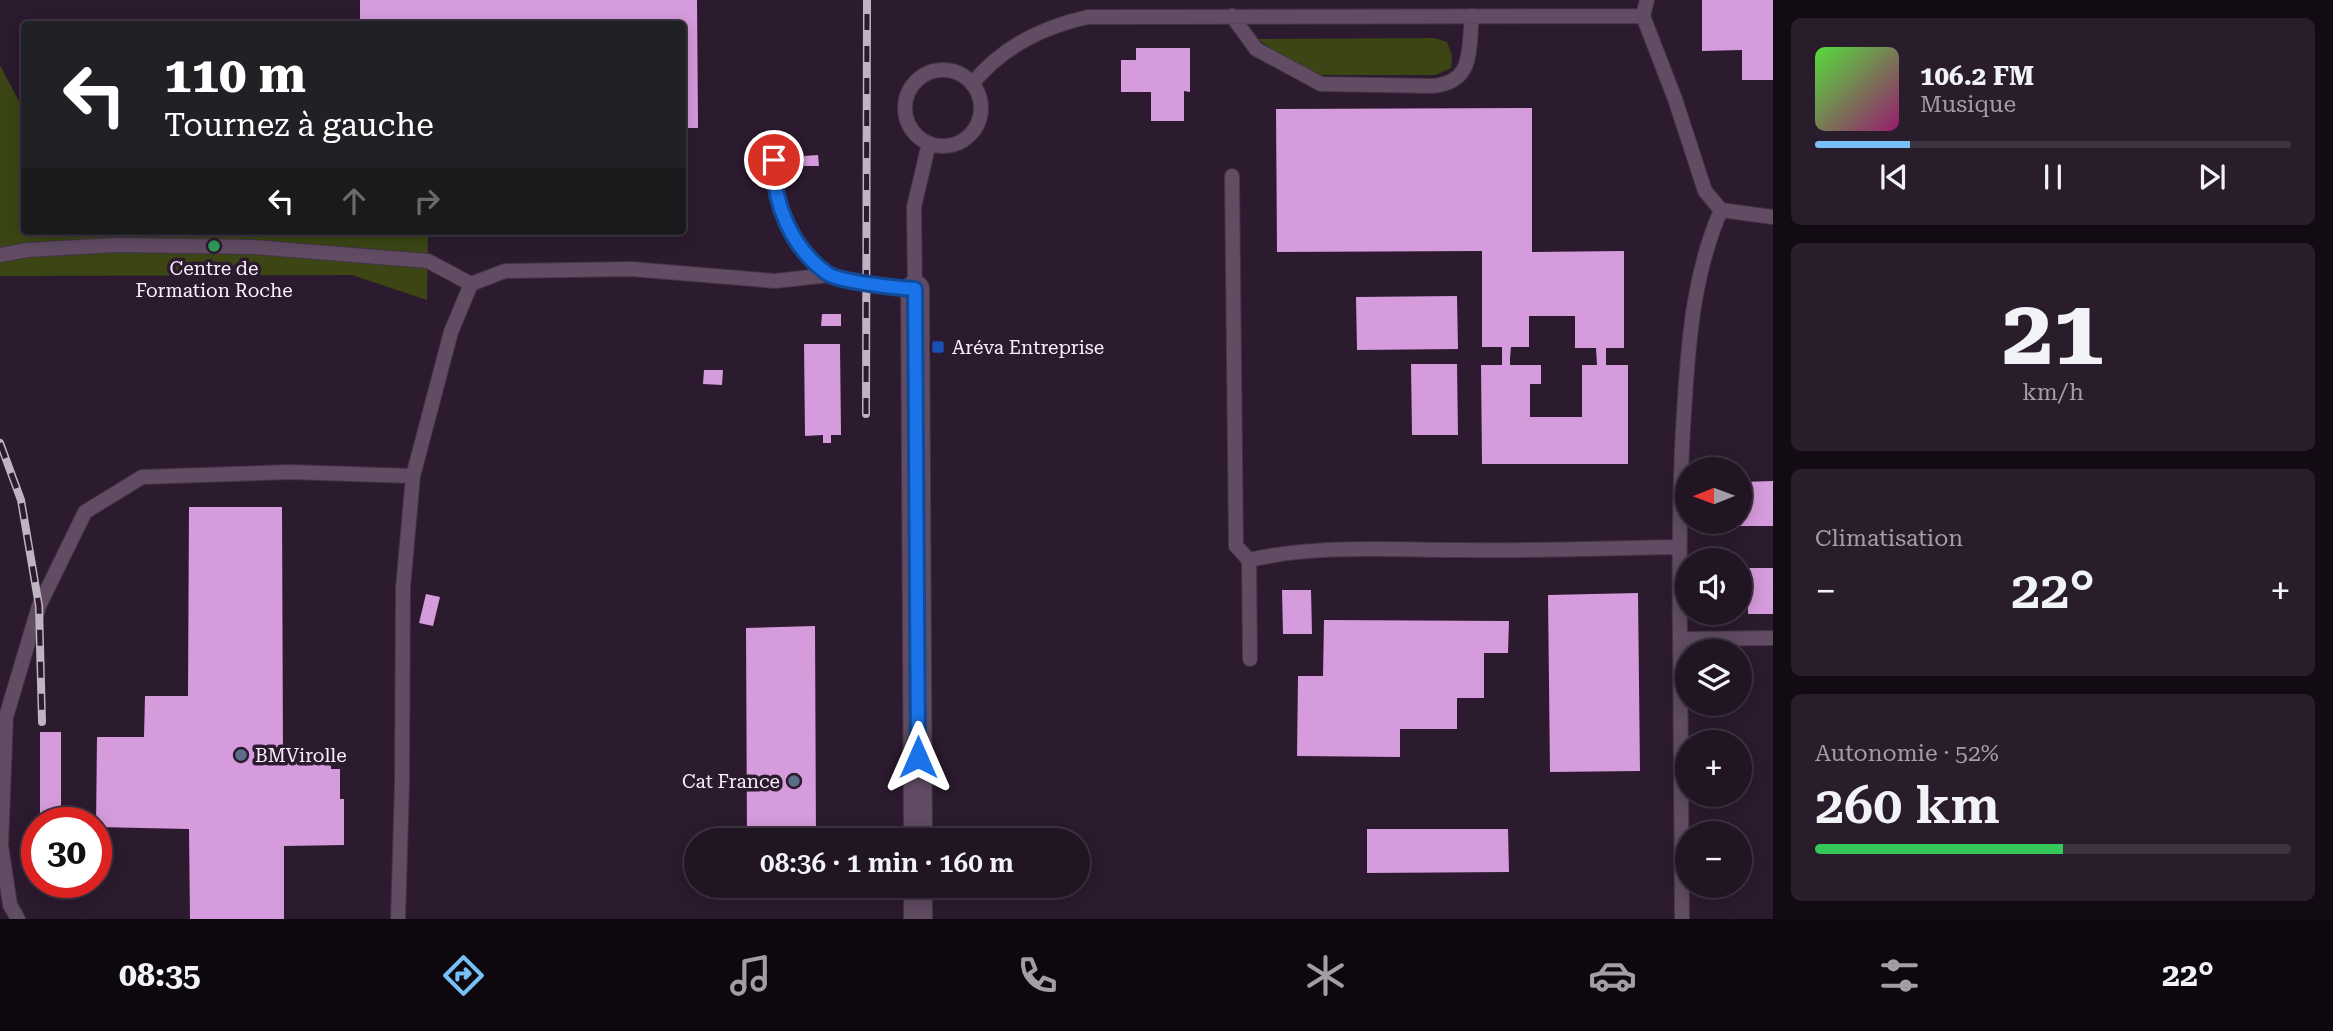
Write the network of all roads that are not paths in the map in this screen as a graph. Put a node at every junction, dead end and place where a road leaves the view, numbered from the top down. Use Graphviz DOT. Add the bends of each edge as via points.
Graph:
graph roads {
  1 [pos="1647,0"];
  2 [pos="1232,16"];
  3 [pos="1472,16"];
  4 [pos="1643,16"];
  5 [pos="972,84"];
  6 [pos="929,142"];
  7 [pos="774,160"];
  8 [pos="1232,176"];
  9 [pos="1721,210"];
  10 [pos="1773,217"];
  11 [pos="0,255"];
  12 [pos="830,275"];
  13 [pos="471,284"];
  14 [pos="915,289"];
  15 [pos="413,476"];
  16 [pos="1679,547"];
  17 [pos="1250,560"];
  18 [pos="1773,638"];
  19 [pos="1680,639"];
  20 [pos="1250,659"];
  21 [pos="1681,716"];
  22 [pos="918,828"];
  23 [pos="918,898"];
  24 [pos="18,919"];
  25 [pos="398,919"];
  26 [pos="918,919"];
  27 [pos="1682,919"];
  1 -- 4 [label="lane"];
  2 -- 3 [label="lane"];
  2 -- 3 [label="lane" via="1256,49 1321,85 1433,86 1450,85 1460,76 1466,64"];
  2 -- 5 [label="lane" via="1104,16 1065,22 1003,53"];
  3 -- 4 [label="lane"];
  4 -- 9 [label="lane" via="1705,191"];
  5 -- 6 [label="lane" via="980,109 971,133 946,145"];
  5 -- 6 [label="lane" via="958,73 939,70 914,84 905,102 907,122"];
  6 -- 14 [label="lane" via="914,207"];
  7 -- 12 [label="lane" via="772,184 793,238"];
  8 -- 17 [label="lane" via="1236,546"];
  9 -- 10 [label="lane"];
  9 -- 16 [label="lane" via="1700,272 1690,322 1679,474"];
  11 -- 13 [label="lane" via="115,245 253,247 428,261"];
  12 -- 13 [label="lane" via="775,281 631,270 505,271"];
  12 -- 14 [label="lane"];
  13 -- 15 [label="lane" via="451,332"];
  14 -- 22 [label="street"];
  15 -- 24 [label="lane" via="290,472 142,477 85,512 39,606 6,718 1,845 10,905"];
  15 -- 25 [label="lane" via="403,588"];
  16 -- 17 [label="lane" via="1325,550"];
  16 -- 19 [label="lane"];
  17 -- 20 [label="lane"];
  18 -- 19 [label="lane"];
  21 -- 27 [label="lane"];
  23 -- 26 [label="street"];
}
